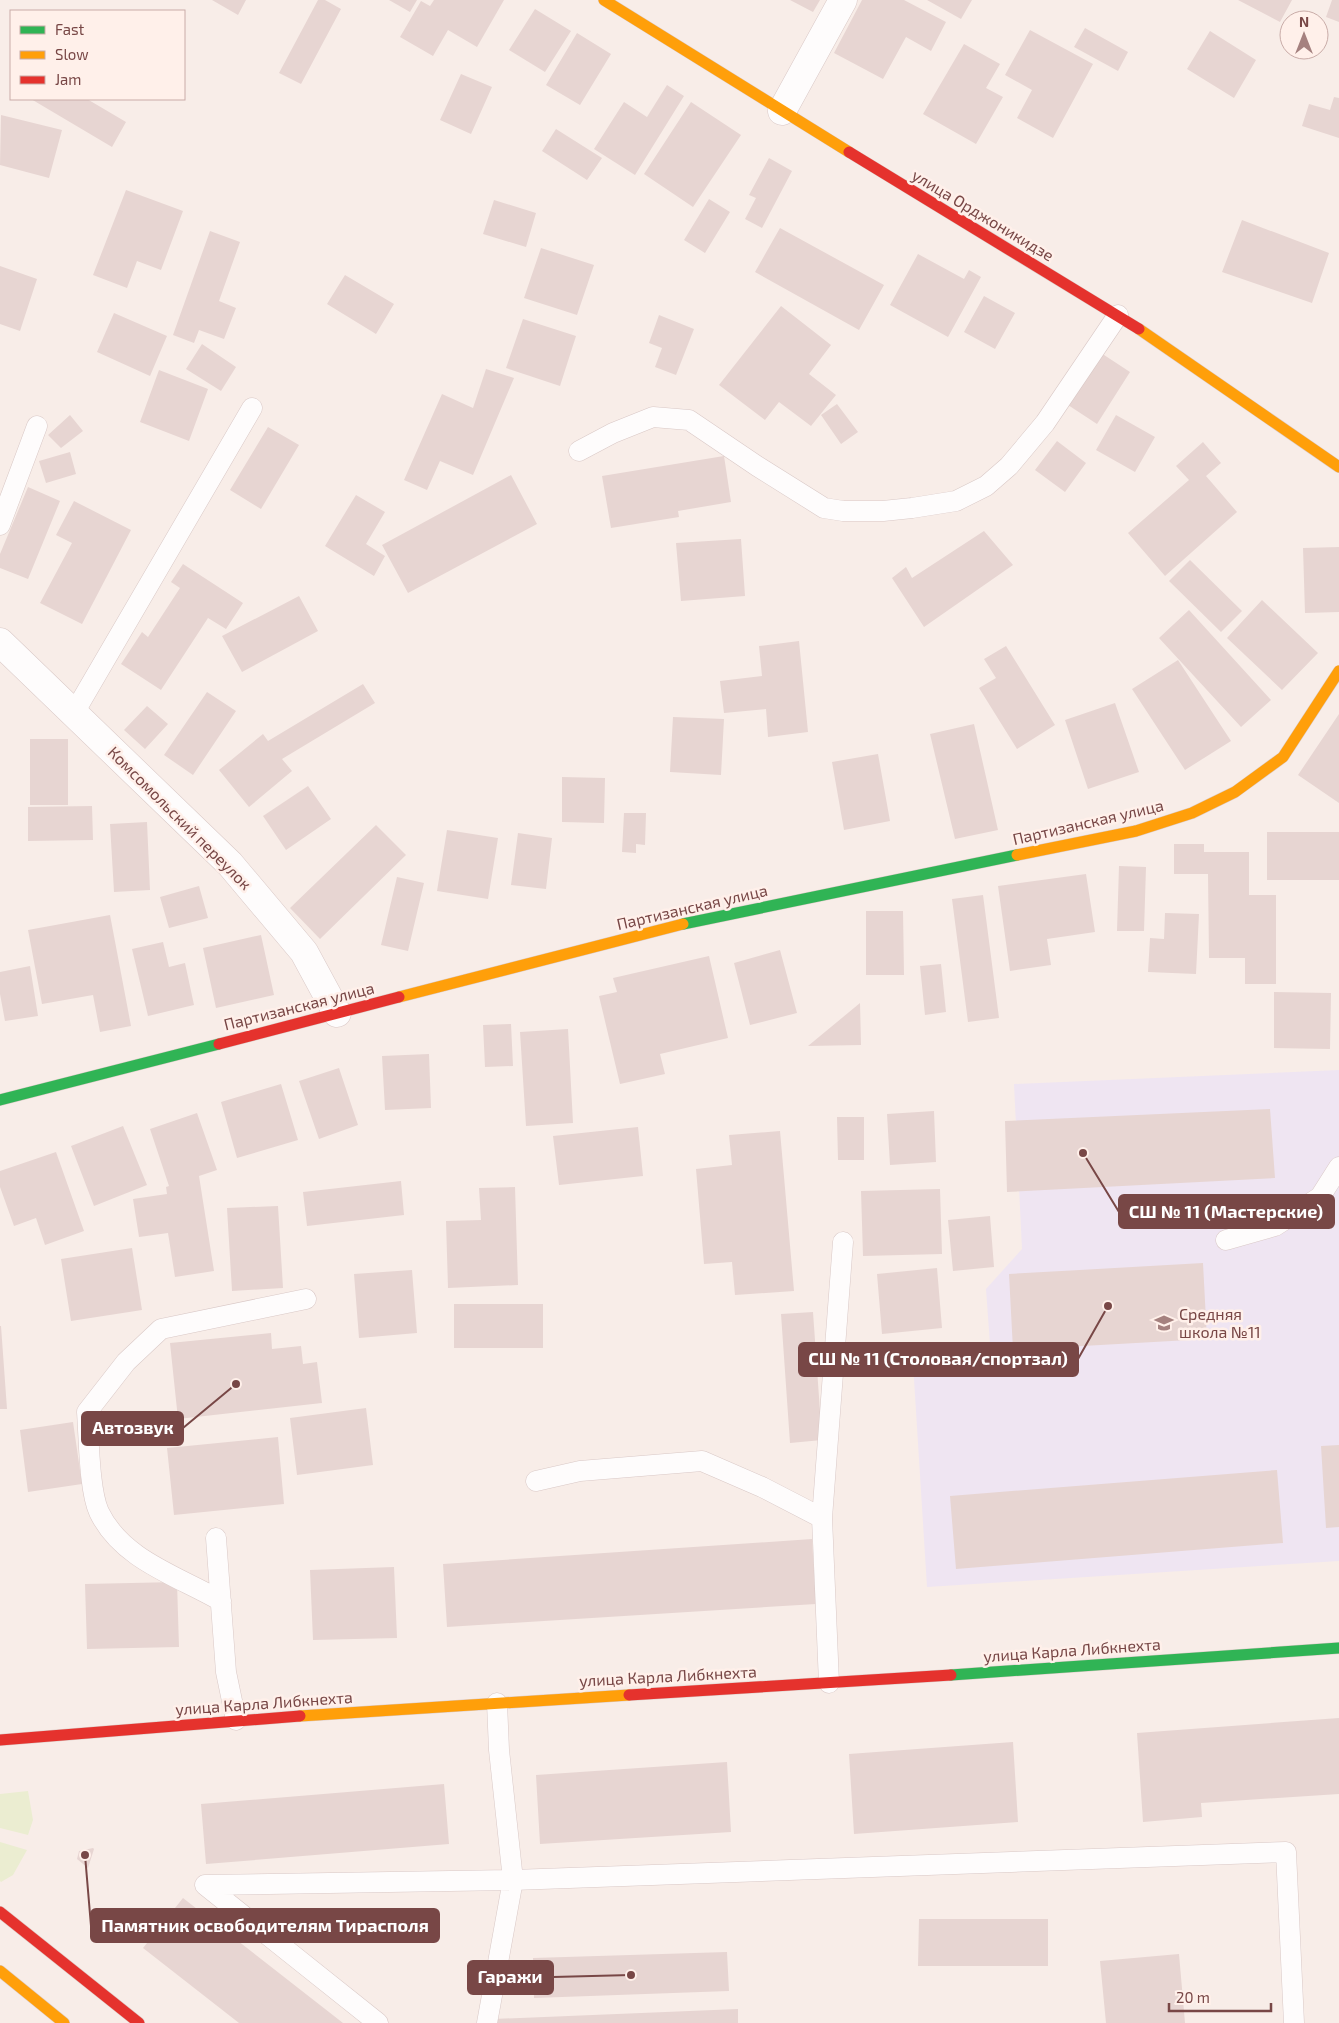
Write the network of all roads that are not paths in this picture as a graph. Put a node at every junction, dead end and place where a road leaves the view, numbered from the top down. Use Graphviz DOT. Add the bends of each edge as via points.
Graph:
graph roads {
  1 [pos="604,0"];
  2 [pos="843,0"];
  3 [pos="782,111"];
  4 [pos="1118,316"];
  5 [pos="252,408"];
  6 [pos="37,426"];
  7 [pos="579,451"];
  8 [pos="1339,467"];
  9 [pos="0,525"];
  10 [pos="0,642"];
  11 [pos="1339,671"];
  12 [pos="74,713"];
  13 [pos="337,1013"];
  14 [pos="0,1100"];
  15 [pos="1339,1168"];
  16 [pos="1226,1240"];
  17 [pos="843,1242"];
  18 [pos="306,1298"];
  19 [pos="536,1481"];
  20 [pos="822,1518"];
  21 [pos="216,1538"];
  22 [pos="221,1601"];
  23 [pos="1339,1648"];
  24 [pos="828,1683"];
  25 [pos="497,1703"];
  26 [pos="236,1720"];
  27 [pos="0,1740"];
  28 [pos="513,1880"];
  29 [pos="0,1912"];
  30 [pos="0,1971"];
  31 [pos="64,2023"];
  32 [pos="139,2023"];
  33 [pos="378,2023"];
  34 [pos="487,2023"];
  35 [pos="1294,2023"];
  1 -- 3 [label="street, улица Орджоникидзе"];
  2 -- 3 [label="street"];
  3 -- 4 [label="street, улица Орджоникидзе"];
  4 -- 7 [label="lane" via="1045,423 1010,466 986,486 956,501 883,510 824,508 689,420 654,417"];
  4 -- 8 [label="street, улица Орджоникидзе"];
  5 -- 12 [label="lane"];
  6 -- 9 [label="lane"];
  10 -- 12 [label="street, Комсомольский переулок"];
  11 -- 13 [label="street, Партизанская улица" via="1283,756 1235,792 1192,813 1136,831 707,918"];
  12 -- 13 [label="street, Комсомольский переулок" via="230,864 304,952"];
  13 -- 14 [label="street, Партизанская улица"];
  15 -- 16 [label="lane" via="1320,1197 1305,1207 1275,1226"];
  17 -- 20 [label="lane"];
  18 -- 22 [label="lane" via="161,1329 126,1362 87,1412 92,1482 99,1510 113,1534 132,1552"];
  19 -- 20 [label="lane" via="580,1472 702,1461"];
  20 -- 24 [label="lane"];
  21 -- 22 [label="lane"];
  22 -- 26 [label="lane" via="226,1672"];
  23 -- 24 [label="street, улица Карла Либкнехта"];
  24 -- 25 [label="street, улица Карла Либкнехта"];
  25 -- 26 [label="street, улица Карла Либкнехта"];
  25 -- 28 [label="lane"];
  26 -- 27 [label="street, улица Карла Либкнехта"];
  28 -- 33 [label="lane" via="205,1885"];
  28 -- 34 [label="lane"];
  28 -- 35 [label="lane" via="1286,1852"];
  29 -- 32 [label="street"];
  30 -- 31 [label="street"];
}
